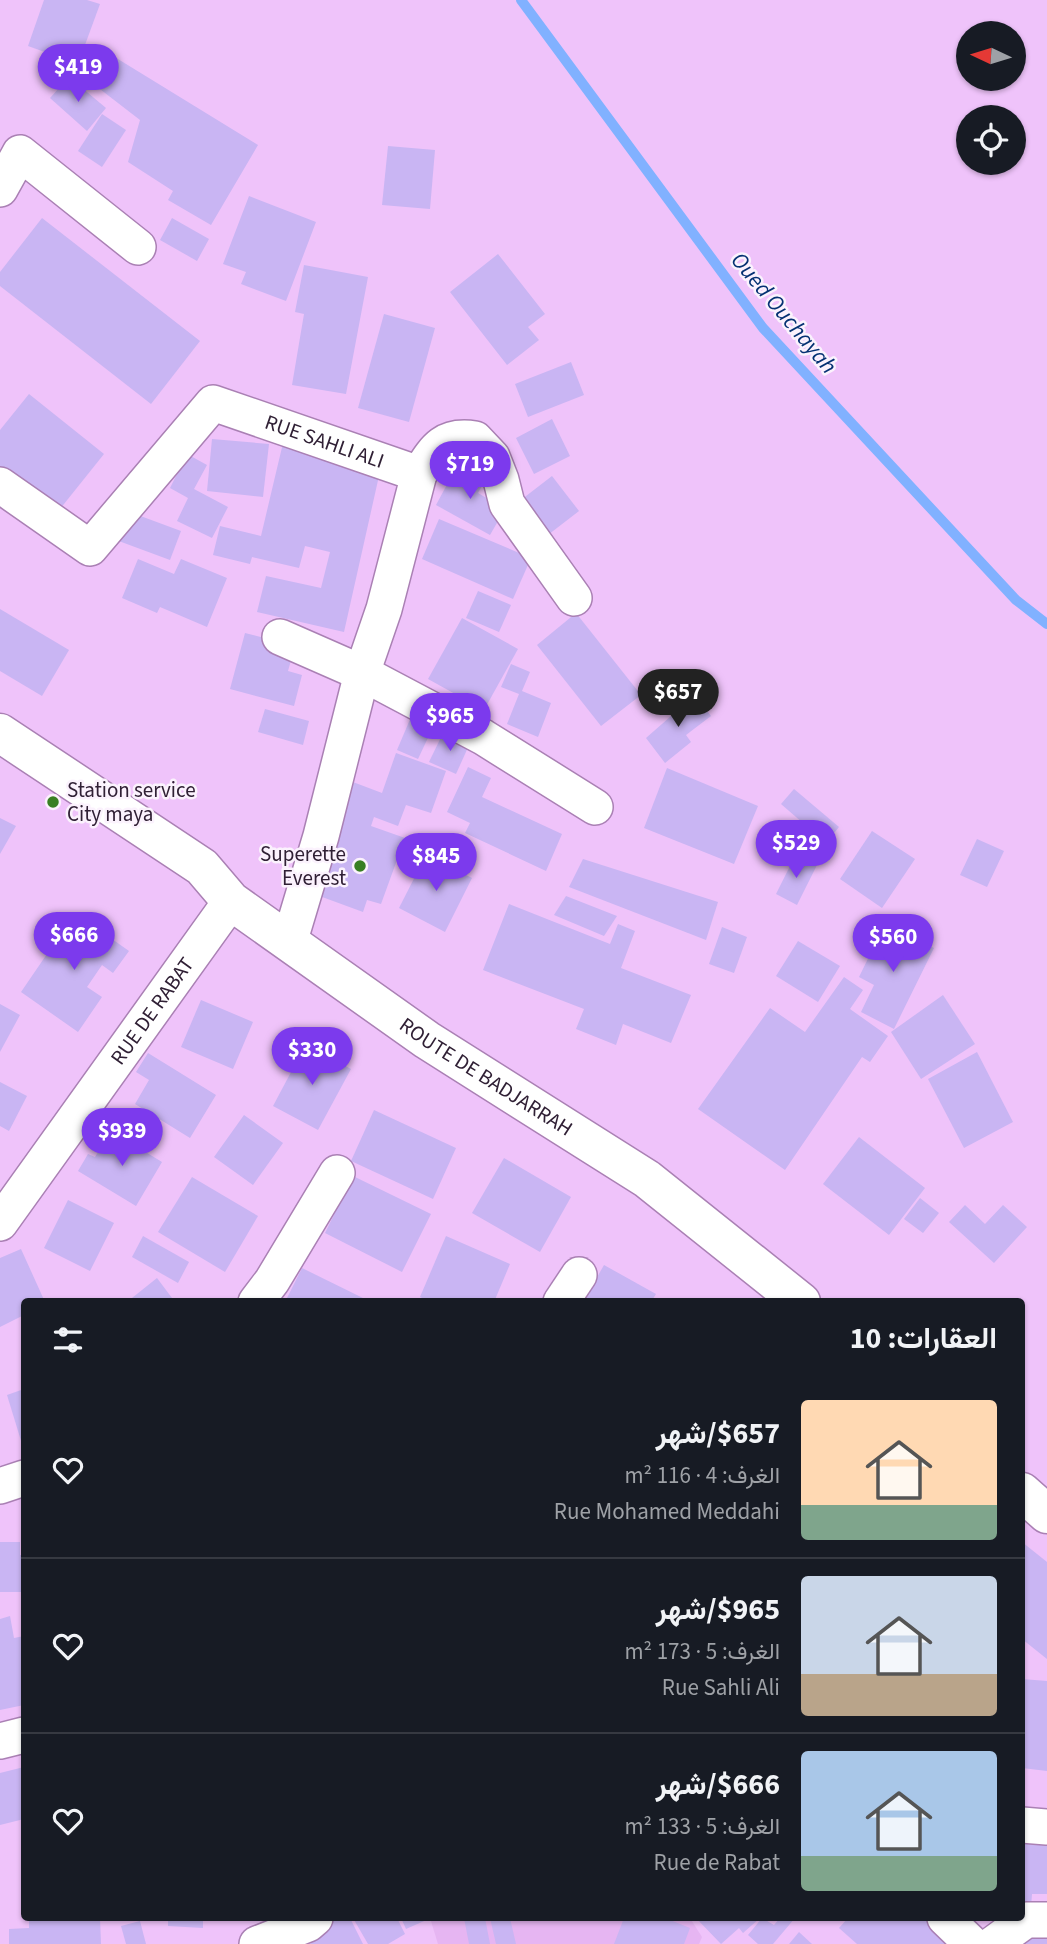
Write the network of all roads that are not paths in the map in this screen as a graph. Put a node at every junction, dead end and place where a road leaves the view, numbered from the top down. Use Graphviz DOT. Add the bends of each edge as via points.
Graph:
graph roads {
  1 [pos="0,188"];
  2 [pos="138,247"];
  3 [pos="419,474"];
  4 [pos="0,485"];
  5 [pos="574,598"];
  6 [pos="279,637"];
  7 [pos="362,673"];
  8 [pos="0,733"];
  9 [pos="595,807"];
  10 [pos="231,901"];
  11 [pos="289,943"];
  12 [pos="337,1173"];
  13 [pos="0,1223"];
  14 [pos="259,1298"];
  15 [pos="796,1298"];
  16 [pos="21,1479"];
  17 [pos="0,1486"];
  18 [pos="1025,1495"];
  19 [pos="1047,1514"];
  20 [pos="21,1736"];
  21 [pos="0,1741"];
  22 [pos="1025,1825"];
  23 [pos="1047,1827"];
  24 [pos="1047,1920"];
  25 [pos="312,1921"];
  26 [pos="948,1921"];
  27 [pos="1025,1921"];
  28 [pos="1025,1921"];
  29 [pos="257,1944"];
  30 [pos="972,1944"];
  31 [pos="993,1944"];
  1 -- 2 [label="street" via="20,153"];
  3 -- 4 [label="street, RUE SAHLI ALI" via="213,403 90,548"];
  3 -- 5 [label="street" via="446,441 475,439 492,457 507,505"];
  3 -- 7 [label="street" via="384,609"];
  6 -- 7 [label="street"];
  7 -- 9 [label="street" via="483,737"];
  7 -- 11 [label="street"];
  8 -- 10 [label="main road, ROUTE DE BADJARRAH" via="202,867"];
  10 -- 11 [label="main road, ROUTE DE BADJARRAH"];
  10 -- 13 [label="street, RUE DE RABAT"];
  11 -- 15 [label="main road, ROUTE DE BADJARRAH" via="427,1040 647,1179"];
  12 -- 14 [label="street"];
  16 -- 17 [label="street"];
  18 -- 19 [label="main road"];
  20 -- 21 [label="street"];
  22 -- 23 [label="street"];
  24 -- 27 [label="street"];
  25 -- 29 [label="street"];
  26 -- 30 [label="street"];
  28 -- 31 [label="street"];
}
